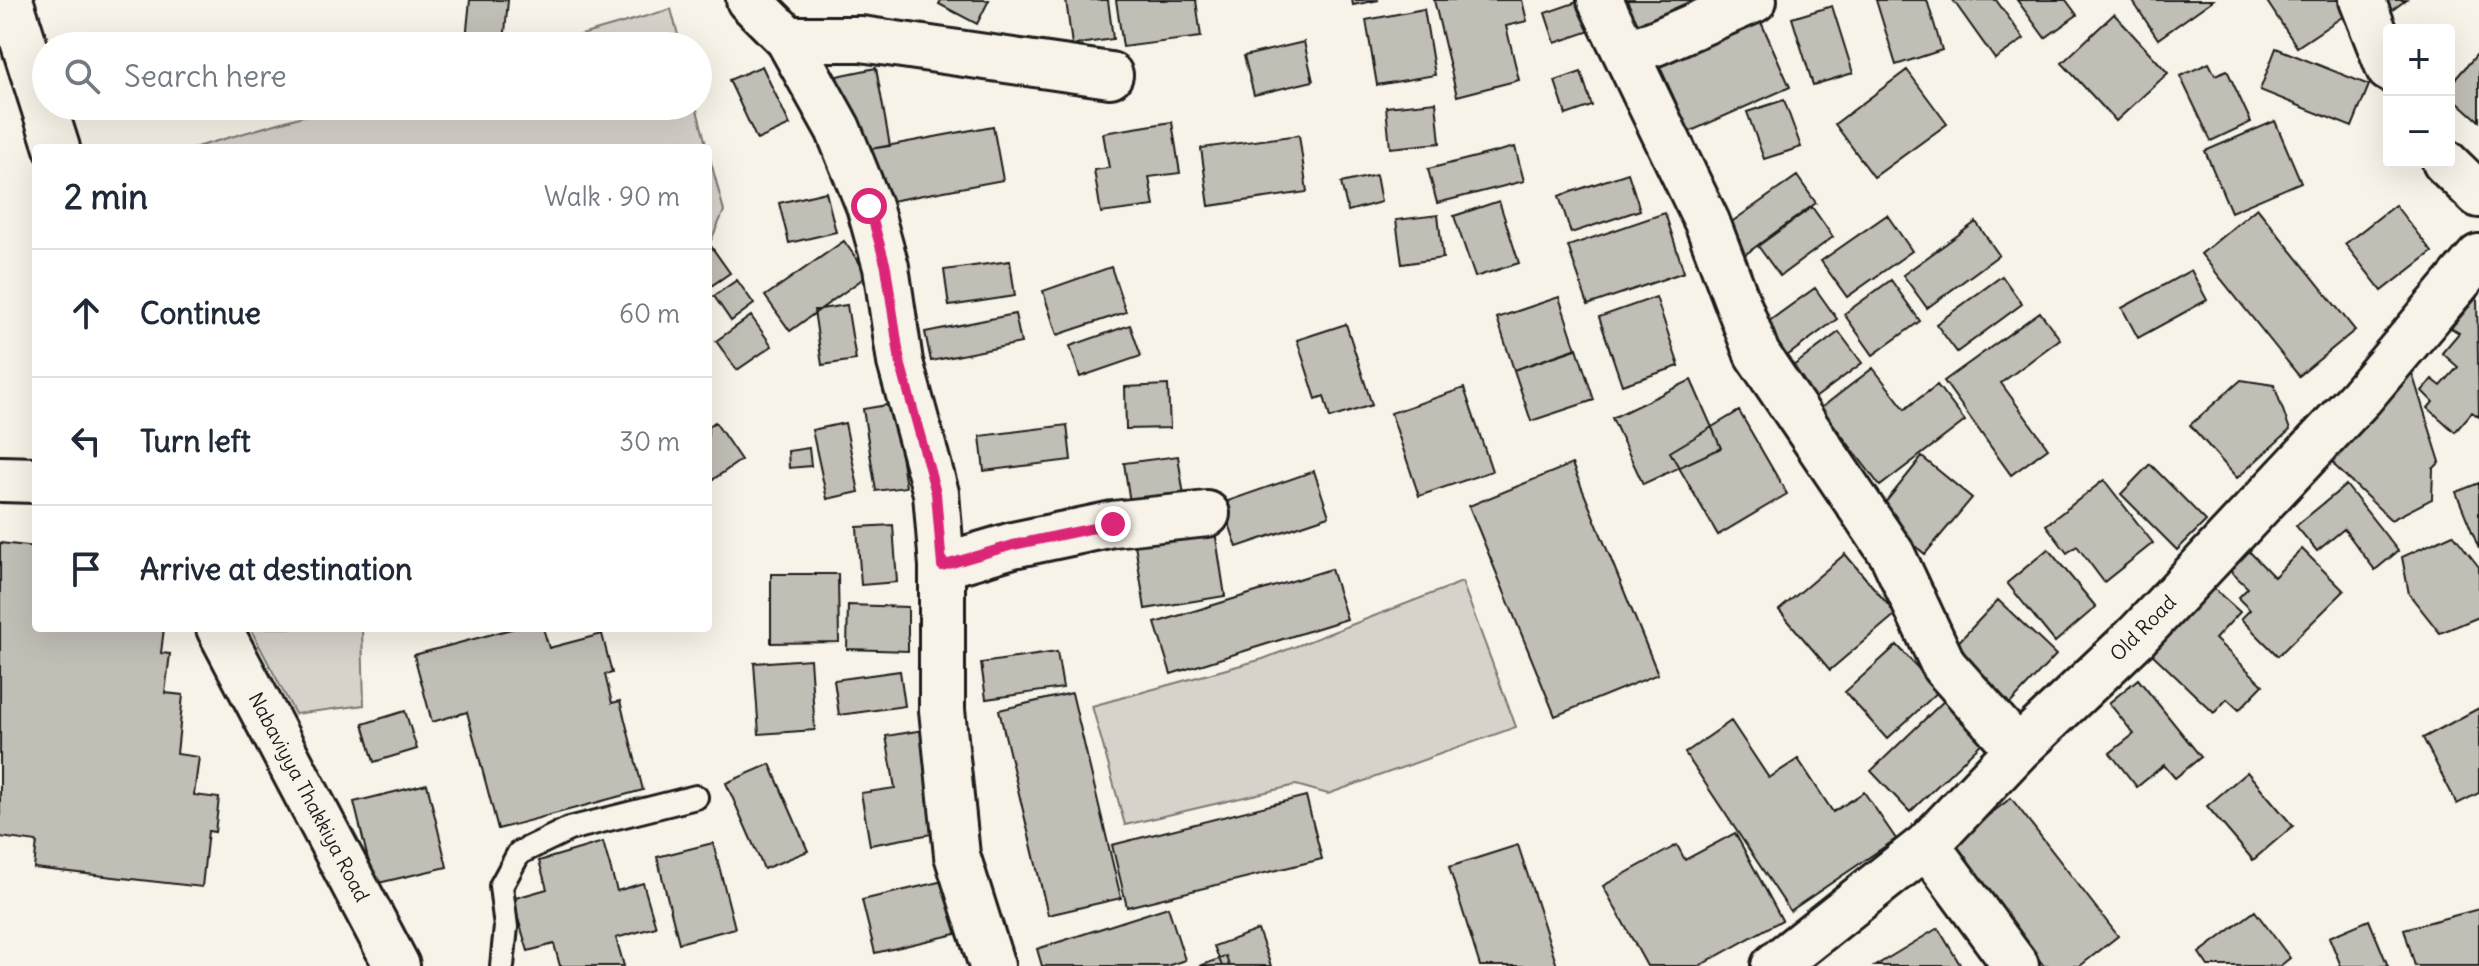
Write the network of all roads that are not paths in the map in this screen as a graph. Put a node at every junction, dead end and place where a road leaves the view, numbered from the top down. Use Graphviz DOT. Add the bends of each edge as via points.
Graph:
graph roads {
  1 [pos="10,0"];
  2 [pos="749,0"];
  3 [pos="1600,0"];
  4 [pos="1754,0"];
  5 [pos="2362,0"];
  6 [pos="788,39"];
  7 [pos="1626,52"];
  8 [pos="2383,54"];
  9 [pos="32,69"];
  10 [pos="1110,75"];
  11 [pos="48,120"];
  12 [pos="56,144"];
  13 [pos="2451,168"];
  14 [pos="2479,195"];
  15 [pos="2479,257"];
  16 [pos="0,479"];
  17 [pos="32,480"];
  18 [pos="1207,514"];
  19 [pos="942,566"];
  20 [pos="221,632"];
  21 [pos="2018,749"];
  22 [pos="696,797"];
  23 [pos="1927,845"];
  24 [pos="397,966"];
  25 [pos="502,966"];
  26 [pos="992,966"];
  27 [pos="1774,966"];
  28 [pos="2016,966"];
  1 -- 9 [label="street"];
  2 -- 6 [label="street"];
  3 -- 7 [label="street"];
  4 -- 7 [label="street"];
  5 -- 8 [label="street"];
  6 -- 10 [label="street" via="861,39"];
  6 -- 19 [label="street" via="838,129 869,206 886,267 900,362 936,493"];
  7 -- 21 [label="street" via="1707,222 1757,354 1892,554 1944,666"];
  11 -- 12 [label="street"];
  13 -- 14 [label="street"];
  15 -- 21 [label="street, Old Road" via="2361,397 2137,636"];
  16 -- 17 [label="street"];
  18 -- 19 [label="street" via="1113,524"];
  19 -- 26 [label="street" via="942,710 957,855"];
  20 -- 24 [label="street, Nabaviyya Thakkiya Road"];
  21 -- 23 [label="street, Old Road"];
  22 -- 25 [label="lane" via="569,829 519,853 501,886 506,927"];
  23 -- 27 [label="street, Old Road"];
  23 -- 28 [label="street"];
}
